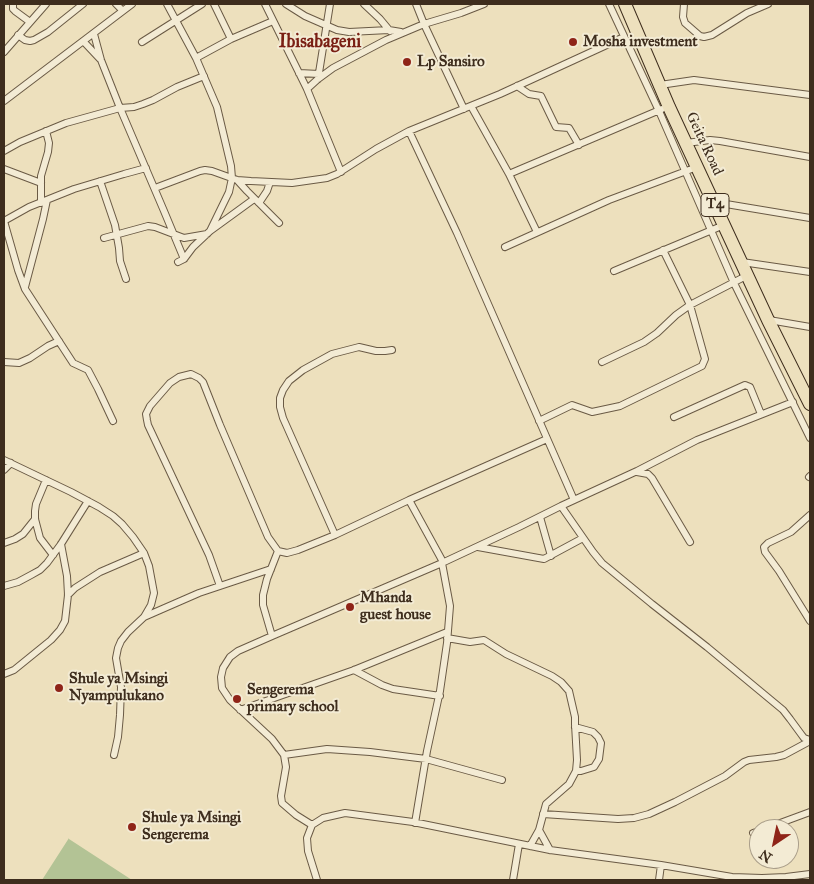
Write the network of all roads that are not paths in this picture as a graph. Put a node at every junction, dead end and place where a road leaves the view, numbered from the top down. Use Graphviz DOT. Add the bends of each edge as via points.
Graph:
graph roads {
  1 [pos="12,4"];
  2 [pos="46,4"];
  3 [pos="83,4"];
  4 [pos="116,4"];
  5 [pos="132,4"];
  6 [pos="167,4"];
  7 [pos="202,4"];
  8 [pos="214,4"];
  9 [pos="265,4"];
  10 [pos="286,4"];
  11 [pos="330,4"];
  12 [pos="364,4"];
  13 [pos="416,4"];
  14 [pos="484,4"];
  15 [pos="609,4"];
  16 [pos="625,4"];
  17 [pos="684,4"];
  18 [pos="768,4"];
  19 [pos="123,11"];
  20 [pos="176,21"];
  21 [pos="273,21"];
  22 [pos="30,22"];
  23 [pos="424,24"];
  24 [pos="326,26"];
  25 [pos="94,34"];
  26 [pos="391,34"];
  27 [pos="18,35"];
  28 [pos="624,36"];
  29 [pos="231,39"];
  30 [pos="4,40"];
  31 [pos="84,42"];
  32 [pos="142,42"];
  33 [pos="9,45"];
  34 [pos="4,52"];
  35 [pos="196,58"];
  36 [pos="101,60"];
  37 [pos="299,73"];
  38 [pos="204,76"];
  39 [pos="318,77"];
  40 [pos="660,85"];
  41 [pos="517,86"];
  42 [pos="307,89"];
  43 [pos="810,95"];
  44 [pos="4,101"];
  45 [pos="472,106"];
  46 [pos="120,108"];
  47 [pos="464,109"];
  48 [pos="664,109"];
  49 [pos="46,131"];
  50 [pos="409,131"];
  51 [pos="686,142"];
  52 [pos="579,145"];
  53 [pos="4,151"];
  54 [pos="810,157"];
  55 [pos="146,168"];
  56 [pos="4,169"];
  57 [pos="691,169"];
  58 [pos="341,172"];
  59 [pos="509,174"];
  60 [pos="235,179"];
  61 [pos="100,182"];
  62 [pos="270,182"];
  63 [pos="40,183"];
  64 [pos="154,188"];
  65 [pos="44,201"];
  66 [pos="257,201"];
  67 [pos="714,202"];
  68 [pos="810,218"];
  69 [pos="4,221"];
  70 [pos="279,223"];
  71 [pos="724,225"];
  72 [pos="711,230"];
  73 [pos="537,232"];
  74 [pos="208,233"];
  75 [pos="116,234"];
  76 [pos="174,234"];
  77 [pos="104,238"];
  78 [pos="504,247"];
  79 [pos="663,250"];
  80 [pos="741,262"];
  81 [pos="614,271"];
  82 [pos="810,272"];
  83 [pos="748,276"];
  84 [pos="126,279"];
  85 [pos="734,282"];
  86 [pos="25,289"];
  87 [pos="690,305"];
  88 [pos="768,320"];
  89 [pos="810,327"];
  90 [pos="59,341"];
  91 [pos="392,350"];
  92 [pos="4,362"];
  93 [pos="602,362"];
  94 [pos="792,402"];
  95 [pos="810,404"];
  96 [pos="761,414"];
  97 [pos="674,417"];
  98 [pos="113,421"];
  99 [pos="540,421"];
  100 [pos="810,438"];
  101 [pos="547,439"];
  102 [pos="4,460"];
  103 [pos="11,463"];
  104 [pos="4,470"];
  105 [pos="637,471"];
  106 [pos="46,480"];
  107 [pos="409,500"];
  108 [pos="574,500"];
  109 [pos="88,501"];
  110 [pos="561,506"];
  111 [pos="810,515"];
  112 [pos="540,517"];
  113 [pos="35,519"];
  114 [pos="335,534"];
  115 [pos="583,538"];
  116 [pos="690,542"];
  117 [pos="4,543"];
  118 [pos="61,544"];
  119 [pos="478,546"];
  120 [pos="278,551"];
  121 [pos="144,553"];
  122 [pos="53,555"];
  123 [pos="551,556"];
  124 [pos="443,562"];
  125 [pos="271,569"];
  126 [pos="4,586"];
  127 [pos="220,586"];
  128 [pos="68,595"];
  129 [pos="144,617"];
  130 [pos="810,621"];
  131 [pos="447,635"];
  132 [pos="272,636"];
  133 [pos="354,670"];
  134 [pos="4,674"];
  135 [pos="440,696"];
  136 [pos="240,710"];
  137 [pos="575,727"];
  138 [pos="810,741"];
  139 [pos="114,755"];
  140 [pos="284,755"];
  141 [pos="426,759"];
  142 [pos="576,771"];
  143 [pos="502,780"];
  144 [pos="810,812"];
  145 [pos="543,814"];
  146 [pos="791,819"];
  147 [pos="415,823"];
  148 [pos="312,825"];
  149 [pos="538,830"];
  150 [pos="520,844"];
  151 [pos="530,846"];
  152 [pos="550,850"];
  153 [pos="661,865"];
  154 [pos="810,874"];
  155 [pos="317,880"];
  156 [pos="513,880"];
  157 [pos="659,880"];
  1 -- 22 [label="street" via="15,11"];
  2 -- 22 [label="street"];
  3 -- 27 [label="street" via="34,40 25,40"];
  4 -- 19 [label="street"];
  5 -- 19 [label="street"];
  6 -- 20 [label="street"];
  7 -- 20 [label="street"];
  8 -- 29 [label="street"];
  9 -- 21 [label="street"];
  10 -- 24 [label="street"];
  11 -- 24 [label="street"];
  12 -- 26 [label="street"];
  13 -- 23 [label="street"];
  14 -- 23 [label="street"];
  15 -- 28 [label="street"];
  16 -- 40 [label="highway, Geita Road / T4"];
  17 -- 18 [label="street" via="685,22 704,37"];
  19 -- 25 [label="street"];
  20 -- 32 [label="street"];
  20 -- 35 [label="street"];
  21 -- 29 [label="street"];
  21 -- 37 [label="street"];
  22 -- 27 [label="street"];
  23 -- 26 [label="street"];
  23 -- 47 [label="street"];
  24 -- 26 [label="street" via="349,32"];
  24 -- 39 [label="street"];
  25 -- 31 [label="street"];
  25 -- 36 [label="street"];
  26 -- 39 [label="street"];
  27 -- 33 [label="street"];
  28 -- 41 [label="street"];
  28 -- 48 [label="street"];
  29 -- 35 [label="street"];
  30 -- 33 [label="street"];
  31 -- 36 [label="street"];
  31 -- 44 [label="street"];
  33 -- 34 [label="street"];
  35 -- 38 [label="street"];
  36 -- 46 [label="street"];
  37 -- 39 [label="street"];
  37 -- 42 [label="street"];
  38 -- 46 [label="street" via="143,104"];
  38 -- 60 [label="street" via="217,107"];
  39 -- 42 [label="street"];
  40 -- 43 [label="street" via="694,80"];
  40 -- 48 [label="highway, Geita Road / T4"];
  41 -- 45 [label="street"];
  41 -- 52 [label="street" via="529,94 540,96 556,127 569,128"];
  42 -- 58 [label="street"];
  45 -- 47 [label="street"];
  45 -- 59 [label="street"];
  46 -- 49 [label="street"];
  46 -- 55 [label="street"];
  47 -- 50 [label="street"];
  48 -- 51 [label="highway, Geita Road / T4"];
  48 -- 52 [label="street"];
  48 -- 57 [label="street"];
  49 -- 53 [label="street"];
  49 -- 63 [label="street" via="48,152"];
  50 -- 58 [label="street"];
  50 -- 99 [label="street"];
  51 -- 54 [label="street" via="720,141"];
  51 -- 57 [label="highway, Geita Road / T4"];
  52 -- 59 [label="street"];
  55 -- 61 [label="street"];
  55 -- 64 [label="street"];
  56 -- 63 [label="street"];
  57 -- 67 [label="highway, Geita Road / T4"];
  57 -- 72 [label="street"];
  57 -- 73 [label="street" via="608,200"];
  58 -- 62 [label="street" via="313,181"];
  59 -- 73 [label="street"];
  60 -- 62 [label="street"];
  60 -- 64 [label="street" via="206,170"];
  60 -- 66 [label="street"];
  60 -- 74 [label="street"];
  61 -- 65 [label="street"];
  61 -- 75 [label="street"];
  62 -- 66 [label="street" via="267,191"];
  63 -- 65 [label="street"];
  64 -- 76 [label="street"];
  65 -- 69 [label="street"];
  65 -- 86 [label="street" via="43,220"];
  66 -- 70 [label="street"];
  66 -- 74 [label="street"];
  67 -- 68 [label="street"];
  67 -- 71 [label="highway, Geita Road / T4"];
  69 -- 86 [label="street"];
  71 -- 72 [label="street"];
  71 -- 80 [label="highway, Geita Road / T4"];
  72 -- 79 [label="street"];
  72 -- 85 [label="street"];
  73 -- 78 [label="street"];
  74 -- 76 [label="street" via="184,238"];
  74 -- 76 [label="street" via="181,261"];
  75 -- 76 [label="street" via="148,226"];
  75 -- 77 [label="street"];
  75 -- 84 [label="street"];
  79 -- 81 [label="street"];
  79 -- 87 [label="street"];
  80 -- 82 [label="street"];
  80 -- 83 [label="highway, Geita Road / T4"];
  83 -- 85 [label="street"];
  83 -- 88 [label="highway, Geita Road / T4"];
  85 -- 87 [label="street"];
  85 -- 94 [label="street"];
  86 -- 90 [label="street"];
  87 -- 93 [label="street" via="644,342"];
  87 -- 99 [label="street" via="705,359 702,366 620,406 592,412 572,405"];
  88 -- 89 [label="street"];
  88 -- 95 [label="highway, Geita Road / T4"];
  90 -- 92 [label="street" via="19,363"];
  90 -- 98 [label="street" via="73,363 88,370"];
  91 -- 114 [label="street" via="359,348 332,354 289,381 280,398 283,418"];
  94 -- 96 [label="street"];
  94 -- 100 [label="street"];
  96 -- 97 [label="street" via="750,387 745,385"];
  96 -- 105 [label="street" via="697,440"];
  99 -- 101 [label="street"];
  101 -- 107 [label="street"];
  101 -- 108 [label="street"];
  102 -- 103 [label="street"];
  103 -- 104 [label="street"];
  103 -- 106 [label="street"];
  105 -- 108 [label="street"];
  105 -- 116 [label="street" via="652,478"];
  106 -- 109 [label="street"];
  106 -- 113 [label="street" via="36,504"];
  107 -- 114 [label="street"];
  107 -- 124 [label="street"];
  108 -- 110 [label="street"];
  109 -- 118 [label="street"];
  109 -- 121 [label="street" via="122,524"];
  110 -- 112 [label="street"];
  110 -- 115 [label="street"];
  111 -- 130 [label="street" via="791,532 764,547"];
  112 -- 119 [label="street"];
  112 -- 123 [label="street"];
  113 -- 117 [label="street" via="23,534"];
  113 -- 122 [label="street" via="40,538"];
  114 -- 120 [label="street" via="298,550"];
  115 -- 123 [label="street"];
  115 -- 138 [label="street" via="611,571 782,710 800,734"];
  118 -- 122 [label="street"];
  118 -- 128 [label="street"];
  119 -- 123 [label="street" via="544,559"];
  119 -- 124 [label="street"];
  120 -- 125 [label="street"];
  120 -- 127 [label="street" via="268,537 203,382 191,374 179,377 150,406 147,420"];
  121 -- 128 [label="street" via="100,572"];
  121 -- 129 [label="street" via="154,593"];
  122 -- 126 [label="street" via="40,570"];
  124 -- 131 [label="street" via="450,606"];
  124 -- 132 [label="street"];
  125 -- 127 [label="street"];
  125 -- 132 [label="street" via="264,587 263,605"];
  127 -- 129 [label="street"];
  128 -- 134 [label="street" via="64,621 56,635 14,670"];
  129 -- 139 [label="street" via="128,632 118,648 120,715"];
  131 -- 133 [label="street"];
  131 -- 135 [label="street"];
  131 -- 137 [label="street" via="470,642 484,640 558,680 568,691"];
  132 -- 136 [label="street" via="238,651 223,668 222,688"];
  133 -- 135 [label="street" via="388,687"];
  133 -- 136 [label="street"];
  135 -- 141 [label="street"];
  136 -- 140 [label="street" via="272,739"];
  137 -- 142 [label="street"];
  137 -- 142 [label="street" via="593,732 601,743 600,759 594,767"];
  138 -- 145 [label="street" via="776,757 744,762 725,776 649,814 618,819"];
  140 -- 141 [label="street" via="334,749"];
  140 -- 148 [label="street" via="282,803"];
  141 -- 143 [label="street"];
  141 -- 147 [label="street"];
  142 -- 145 [label="street" via="569,784 546,804"];
  144 -- 146 [label="street"];
  145 -- 149 [label="street"];
  147 -- 148 [label="street" via="345,813 323,818"];
  147 -- 150 [label="street"];
  148 -- 155 [label="street" via="307,838 308,851"];
  149 -- 151 [label="street"];
  149 -- 152 [label="street"];
  150 -- 151 [label="street"];
  150 -- 156 [label="street"];
  151 -- 152 [label="street"];
  152 -- 153 [label="street"];
  153 -- 154 [label="street" via="748,878"];
  153 -- 157 [label="street"];
}
